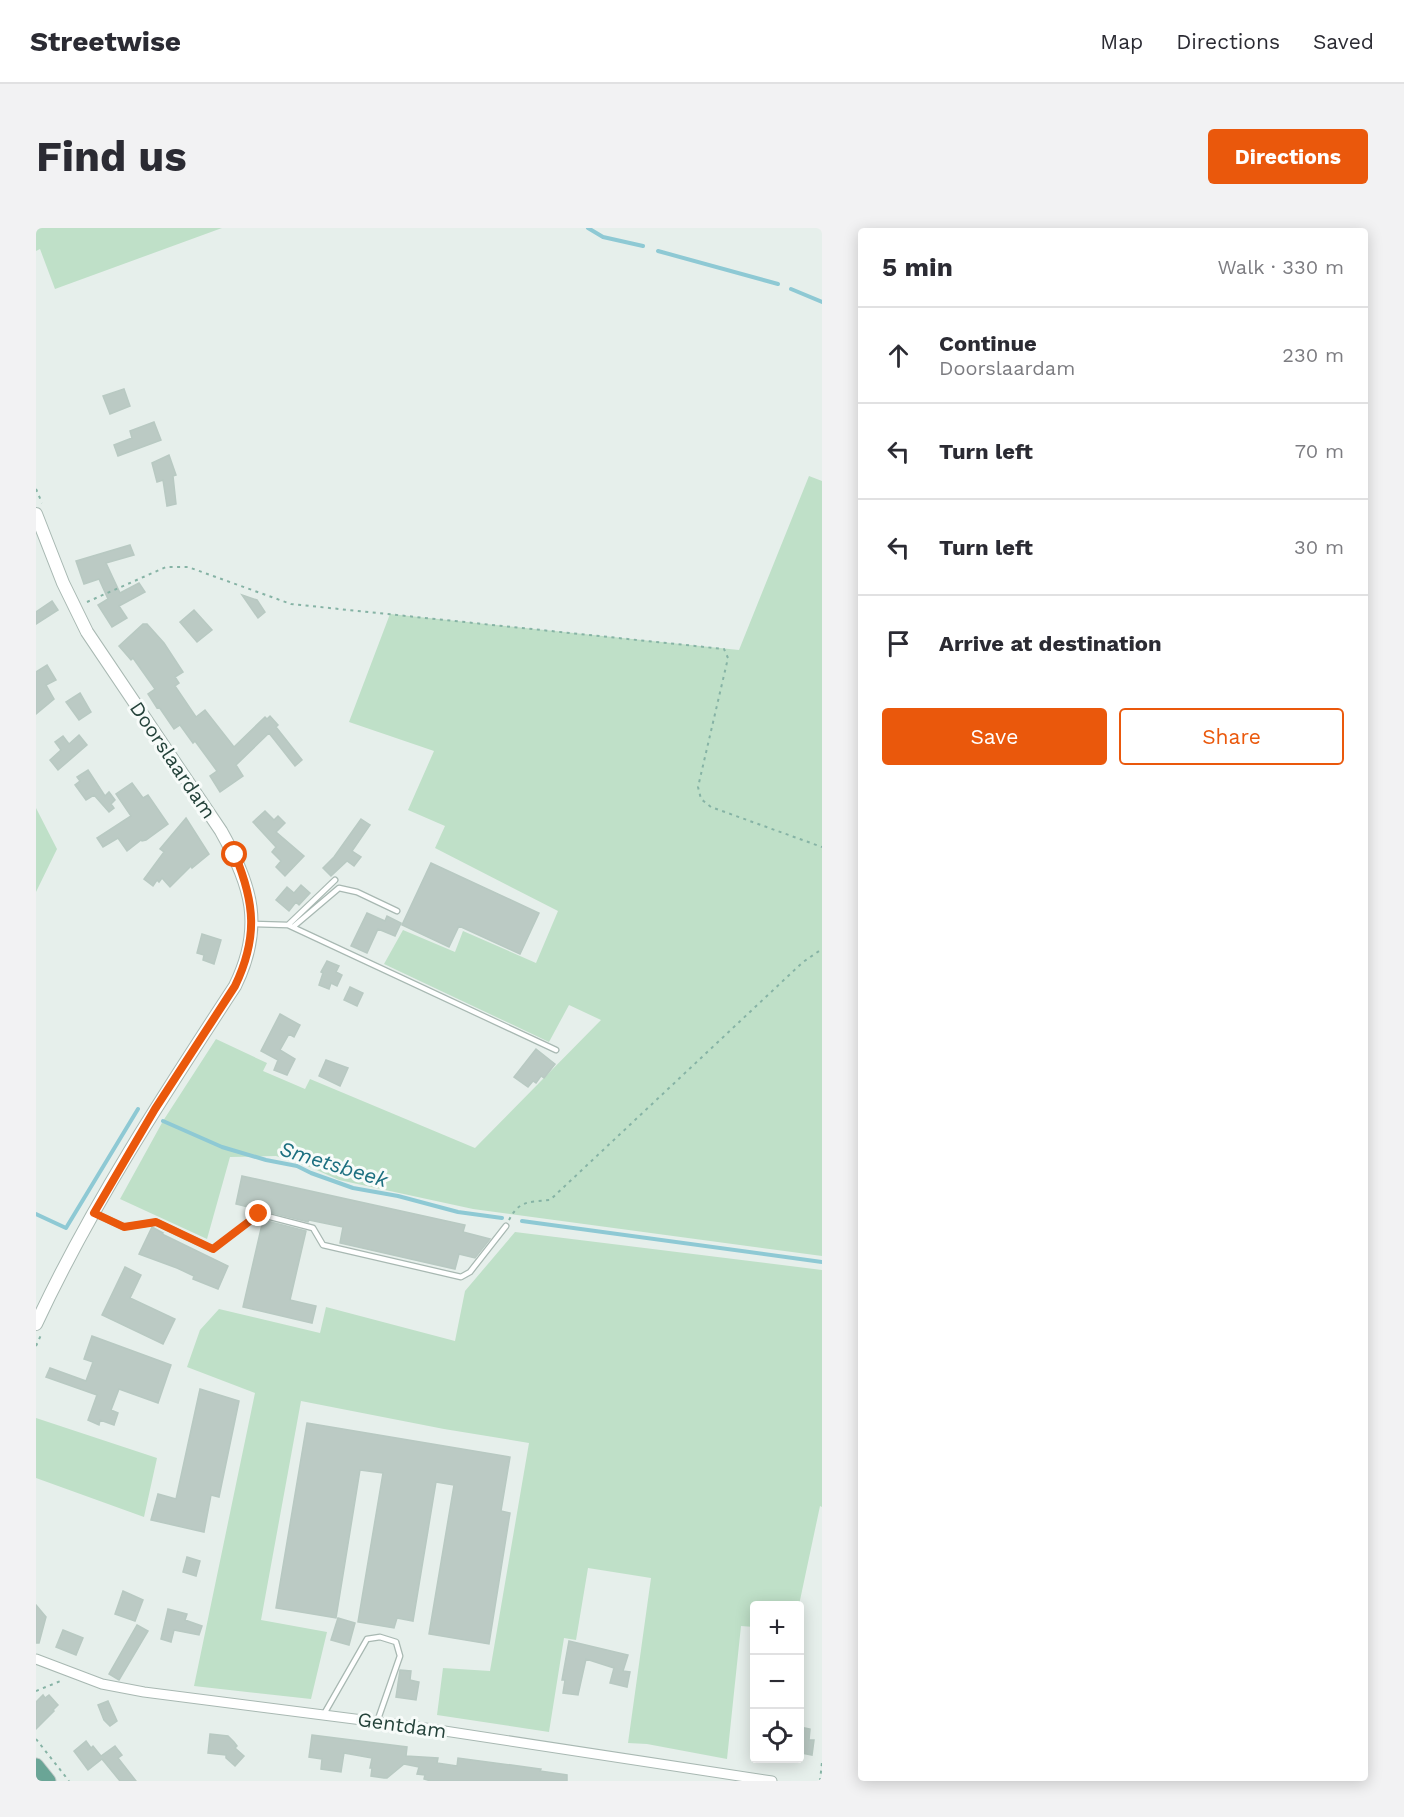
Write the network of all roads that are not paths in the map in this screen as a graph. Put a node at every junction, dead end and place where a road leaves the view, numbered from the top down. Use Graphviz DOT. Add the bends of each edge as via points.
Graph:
graph roads {
  1 [pos="40,512"];
  2 [pos="335,880"];
  3 [pos="397,911"];
  4 [pos="253,924"];
  5 [pos="291,926"];
  6 [pos="556,1050"];
  7 [pos="94,1213"];
  8 [pos="506,1226"];
  9 [pos="40,1327"];
  10 [pos="36,1659"];
  11 [pos="324,1714"];
  12 [pos="377,1722"];
  13 [pos="36,1766"];
  14 [pos="48,1781"];
  15 [pos="772,1781"];
  1 -- 4 [label="street, Doorslaardam" via="74,608 100,654 221,831 244,876"];
  2 -- 5 [label="lane"];
  3 -- 5 [label="lane" via="339,888"];
  4 -- 5 [label="lane"];
  4 -- 7 [label="street, Doorslaardam" via="249,950 235,986 155,1109"];
  5 -- 6 [label="lane"];
  7 -- 8 [label="lane" via="124,1227 156,1222 213,1249 259,1214 313,1228 323,1245 461,1277 470,1272"];
  7 -- 9 [label="street, Doorslaardam" via="56,1282"];
  10 -- 11 [label="street, Gentdam" via="102,1684"];
  11 -- 12 [label="street, Gentdam"];
  11 -- 12 [label="lane" via="367,1639 381,1637 396,1642 400,1656"];
  12 -- 15 [label="street, Gentdam"];
  13 -- 14 [label="main road"];
}
